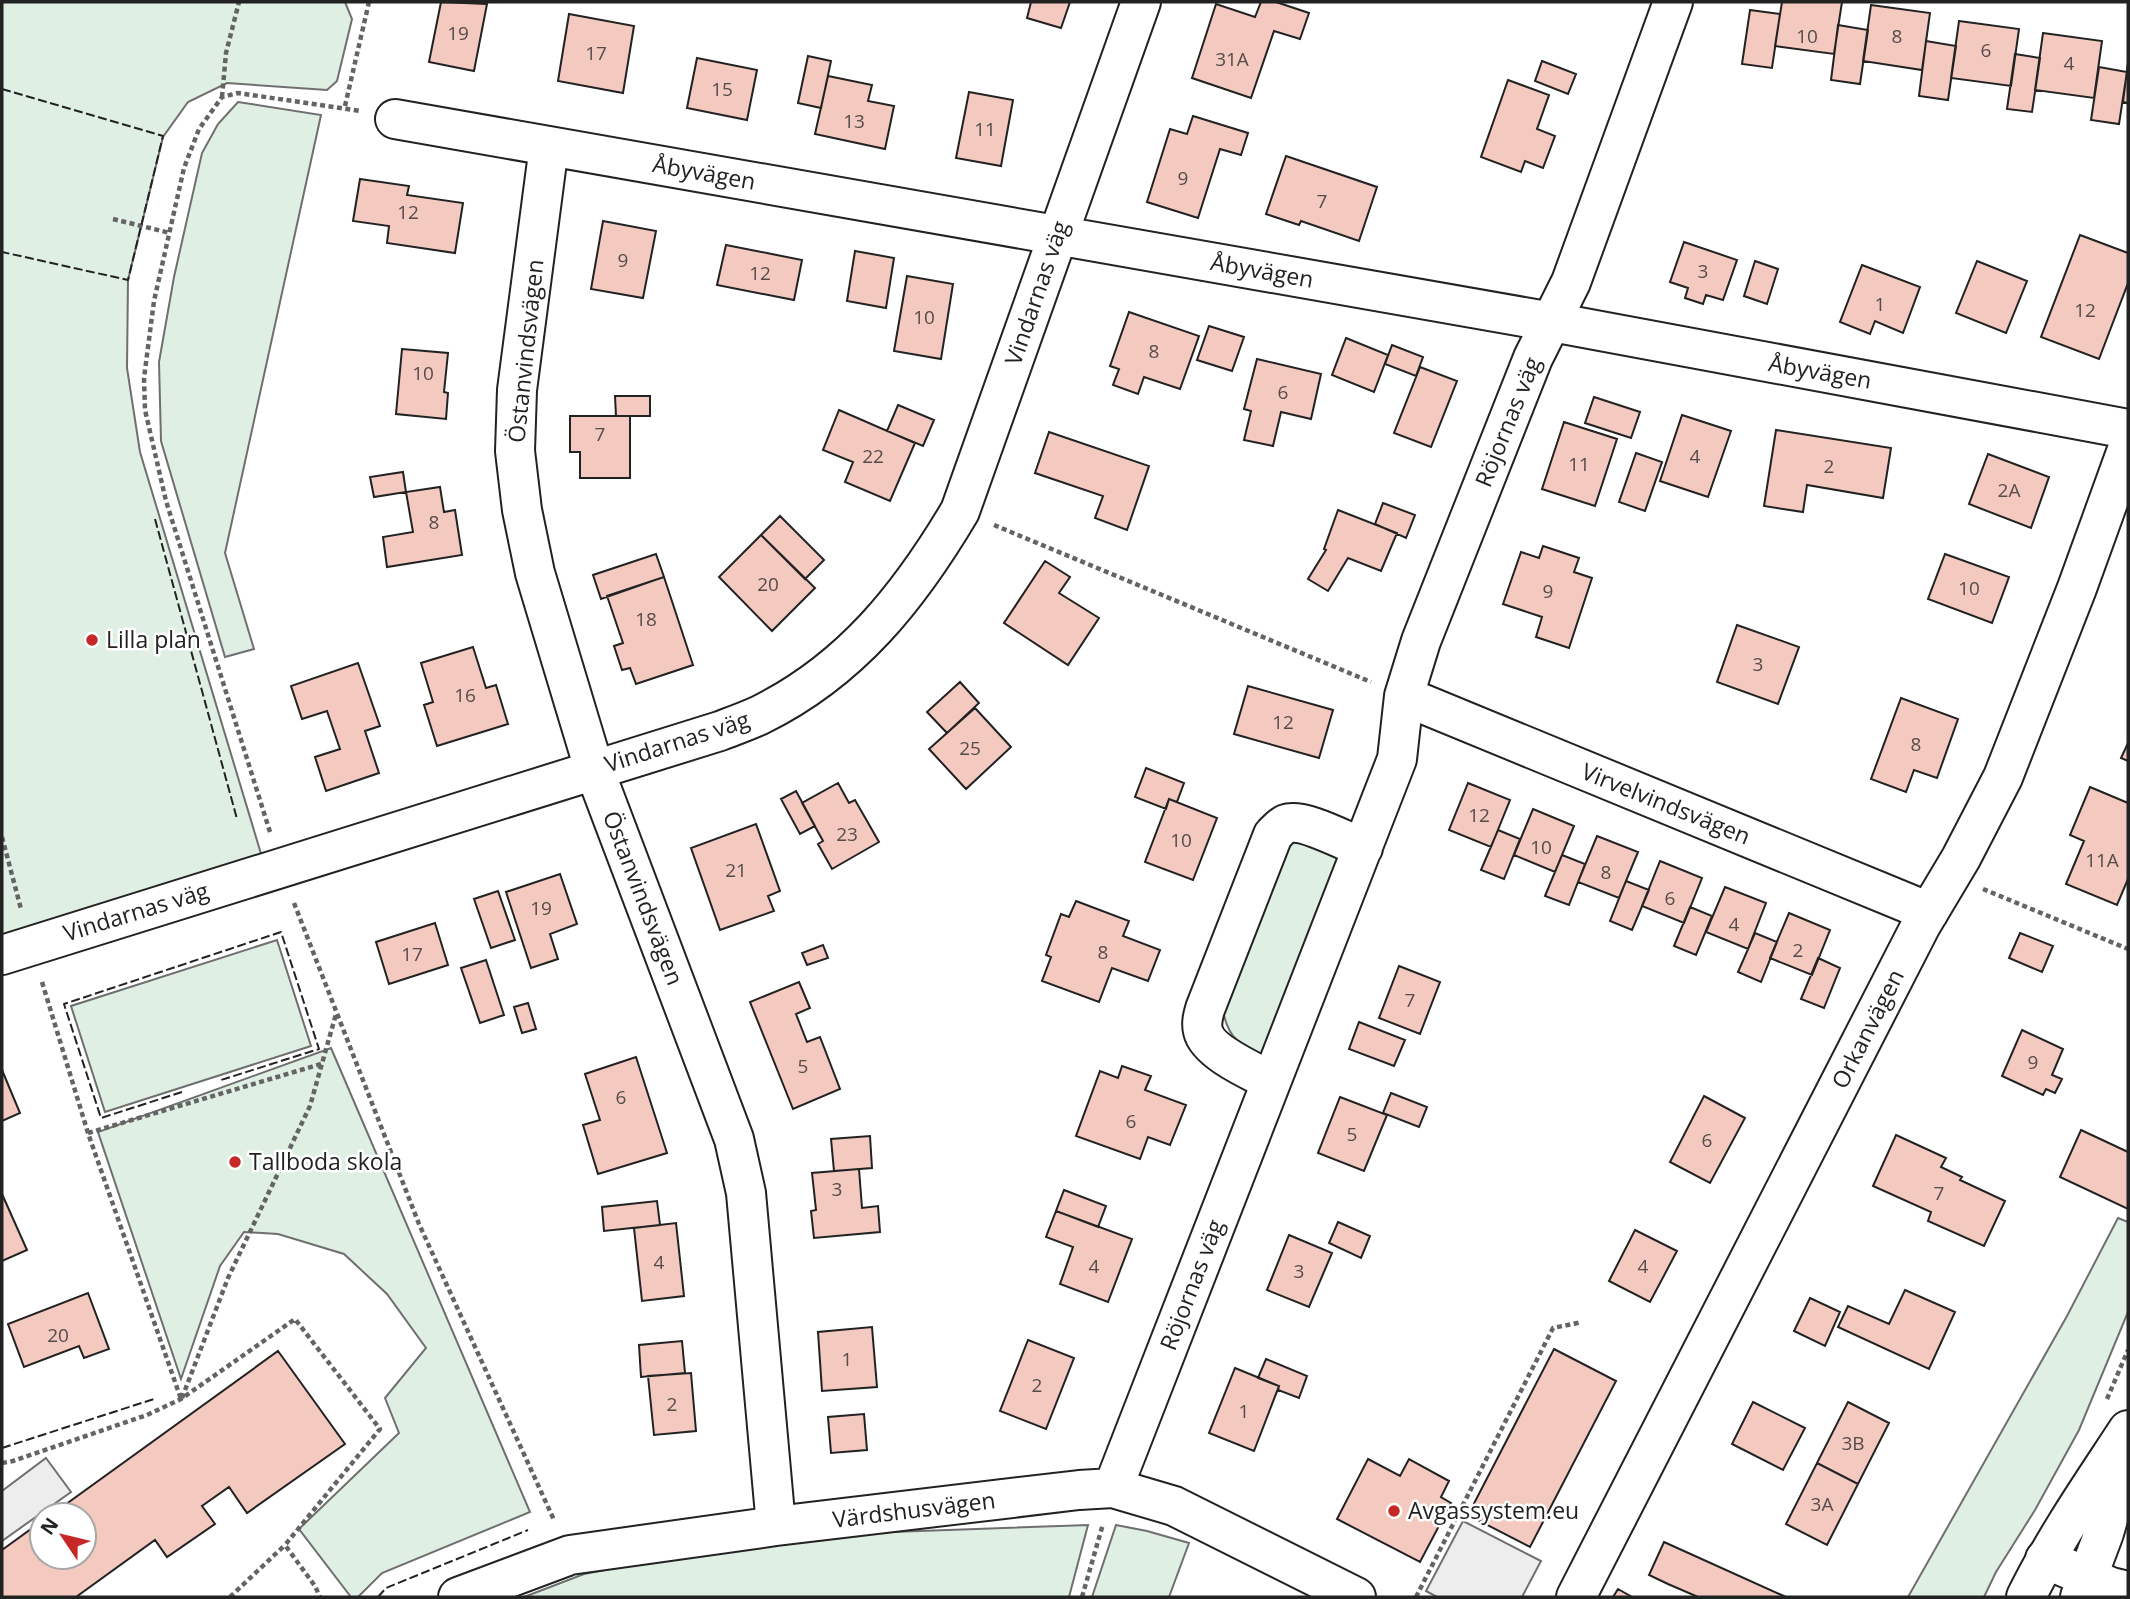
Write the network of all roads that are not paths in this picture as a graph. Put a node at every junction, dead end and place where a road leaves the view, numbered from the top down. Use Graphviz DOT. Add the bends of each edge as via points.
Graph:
graph roads {
  1 [pos="1141,2"];
  2 [pos="1673,2"];
  3 [pos="395,119"];
  4 [pos="549,146"];
  5 [pos="1058,235"];
  6 [pos="1552,322"];
  7 [pos="2128,429"];
  8 [pos="2128,447"];
  9 [pos="1404,695"];
  10 [pos="594,769"];
  11 [pos="1363,848"];
  12 [pos="1929,912"];
  13 [pos="16,950"];
  14 [pos="1270,1081"];
  15 [pos="2128,1430"];
  16 [pos="2128,1448"];
  17 [pos="1113,1488"];
  18 [pos="776,1526"];
  19 [pos="2045,1559"];
  20 [pos="2085,1588"];
  21 [pos="2128,1591"];
  22 [pos="458,1597"];
  23 [pos="1356,1597"];
  24 [pos="1576,1597"];
  25 [pos="2026,1597"];
  1 -- 5 [label="street, Vindarnas väg"];
  2 -- 6 [label="street, Röjornas väg" via="1571,282"];
  3 -- 4 [label="street, Åbyvägen"];
  4 -- 5 [label="street, Åbyvägen"];
  4 -- 10 [label="street, Östanvindsvägen" via="517,390 515,451 534,573"];
  5 -- 6 [label="street, Åbyvägen"];
  5 -- 10 [label="street, Vindarnas väg" via="960,511 905,596 871,635 798,693 759,715"];
  6 -- 7 [label="street, Åbyvägen"];
  6 -- 9 [label="street, Röjornas väg" via="1533,358"];
  8 -- 12 [label="street, Orkanvägen" via="2003,777"];
  9 -- 11 [label="street, Röjornas väg" via="1396,759"];
  9 -- 12 [label="street, Virvelvindsvägen"];
  10 -- 13 [label="street, Vindarnas väg"];
  10 -- 18 [label="street, Östanvindsvägen" via="734,1139 746,1193"];
  11 -- 14 [label="street, Röjornas väg"];
  11 -- 14 [label="street" via="1306,825 1284,825 1273,835 1242,912 1205,1009 1203,1035 1216,1050"];
  12 -- 24 [label="street, Orkanvägen"];
  14 -- 17 [label="street, Röjornas väg"];
  15 -- 19 [label="street"];
  16 -- 20 [label="street"];
  17 -- 18 [label="street, Värdshusvägen"];
  17 -- 23 [label="street, Värdshusvägen" via="1174,1506"];
  18 -- 22 [label="street, Värdshusvägen" via="570,1555"];
  19 -- 20 [label="street"];
  19 -- 25 [label="street"];
  20 -- 21 [label="street"];
}
